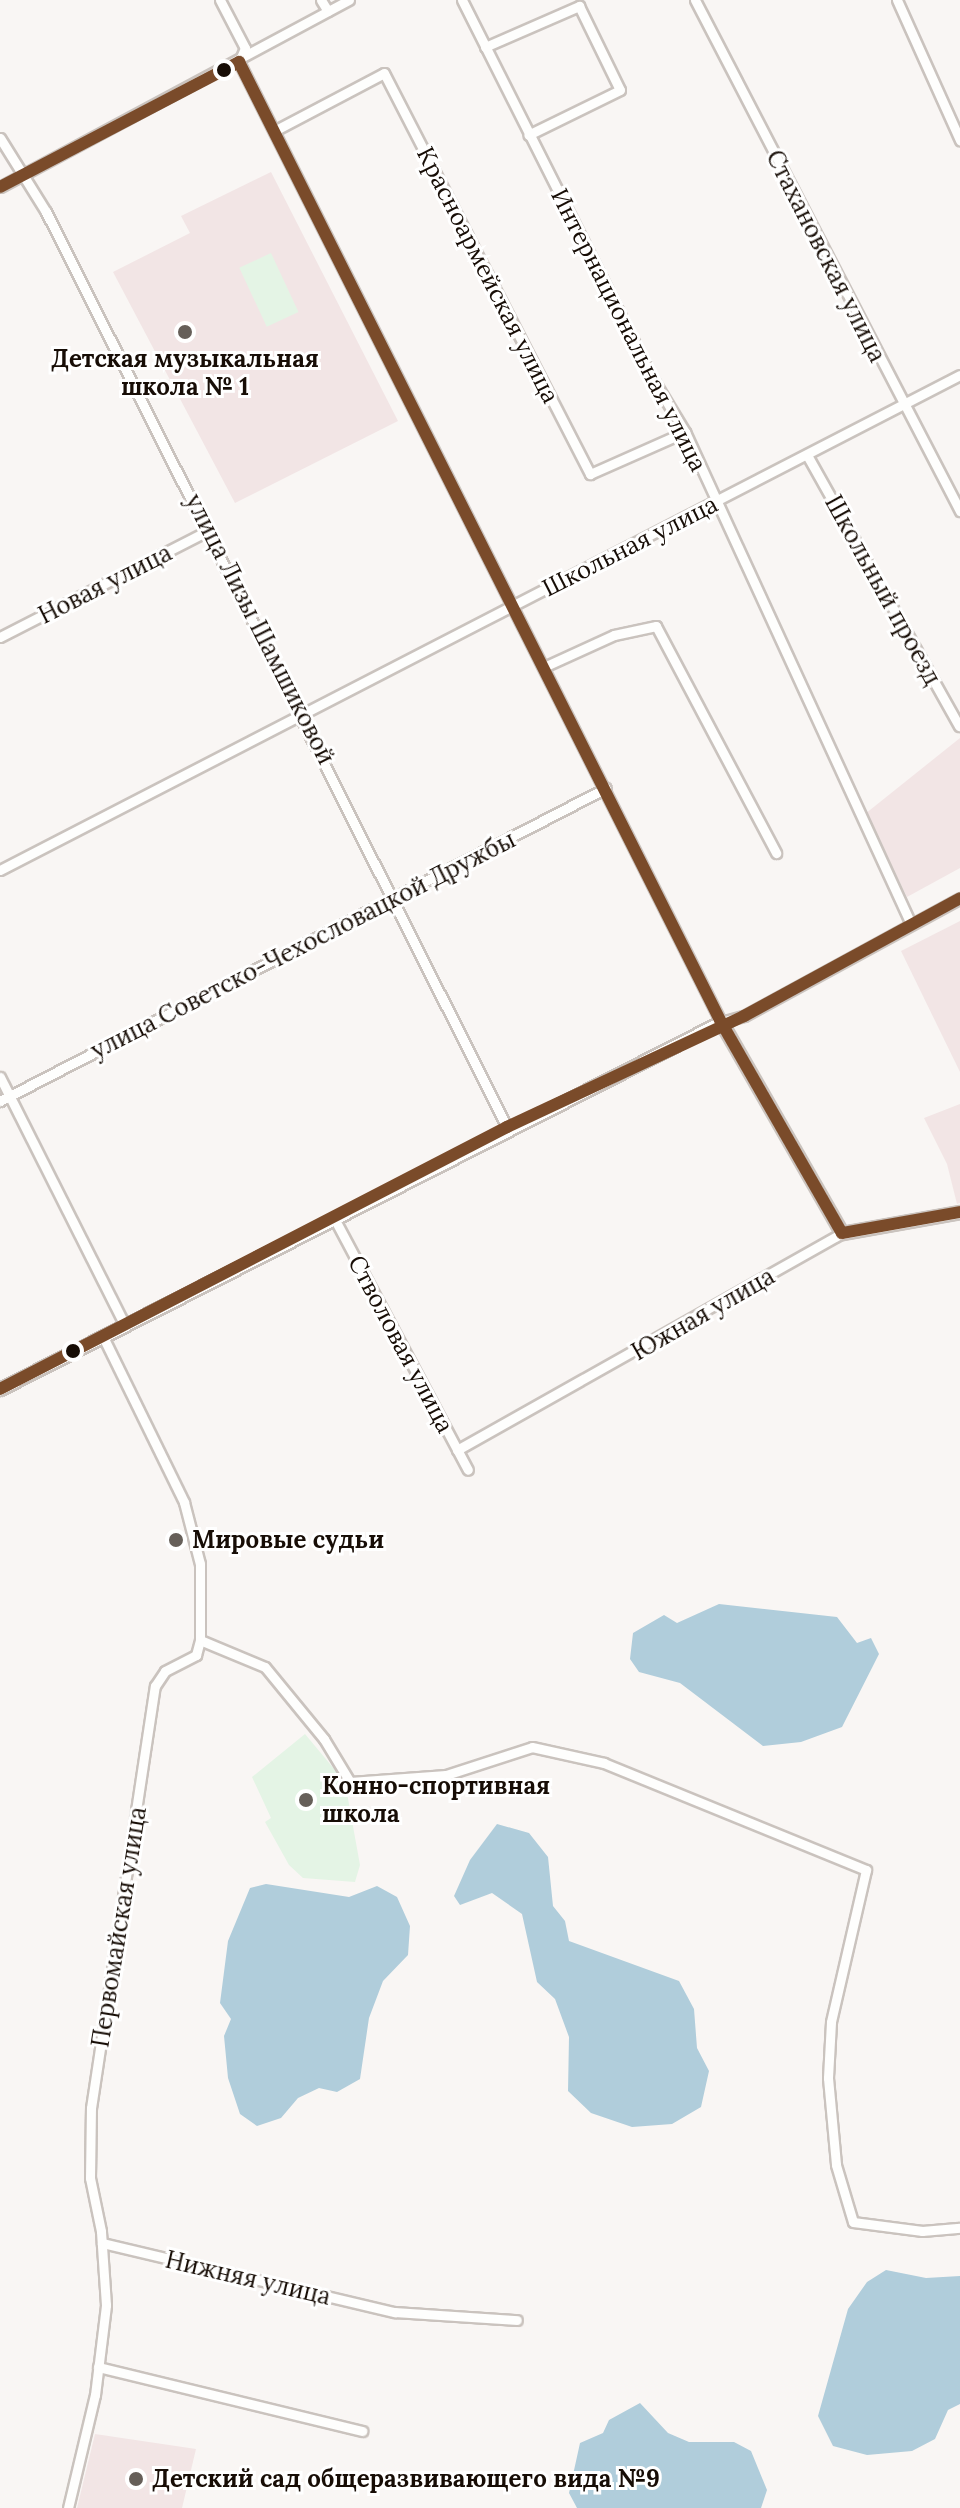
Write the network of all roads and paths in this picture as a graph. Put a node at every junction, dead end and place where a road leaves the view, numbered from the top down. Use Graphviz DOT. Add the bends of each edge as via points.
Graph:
graph roads {
  1 [pos="220,0"];
  2 [pos="321,0"];
  3 [pos="349,0"];
  4 [pos="462,0"];
  5 [pos="695,0"];
  6 [pos="897,0"];
  7 [pos="328,11"];
  8 [pos="485,47"];
  9 [pos="239,62"];
  10 [pos="274,131"];
  11 [pos="528,135"];
  12 [pos="0,138"];
  13 [pos="960,140"];
  14 [pos="21,176"];
  15 [pos="0,187"];
  16 [pos="960,375"];
  17 [pos="903,404"];
  18 [pos="685,432"];
  19 [pos="807,455"];
  20 [pos="717,501"];
  21 [pos="960,511"];
  22 [pos="209,530"];
  23 [pos="516,605"];
  24 [pos="0,637"];
  25 [pos="546,666"];
  26 [pos="303,715"];
  27 [pos="959,726"];
  28 [pos="606,788"];
  29 [pos="776,853"];
  30 [pos="0,870"];
  31 [pos="395,897"];
  32 [pos="960,898"];
  33 [pos="911,924"];
  34 [pos="721,1022"];
  35 [pos="0,1077"];
  36 [pos="5,1099"];
  37 [pos="507,1127"];
  38 [pos="960,1212"];
  39 [pos="334,1218"];
  40 [pos="842,1233"];
  41 [pos="125,1325"];
  42 [pos="104,1339"];
  43 [pos="0,1389"];
  44 [pos="457,1450"];
  45 [pos="468,1470"];
  46 [pos="199,1636"];
  47 [pos="960,2228"];
  48 [pos="102,2243"];
  49 [pos="517,2320"];
  50 [pos="98,2367"];
  51 [pos="362,2431"];
  52 [pos="68,2508"];
  1 -- 9 [label="street" via="245,48"];
  2 -- 7 [label="street"];
  3 -- 7 [label="street"];
  4 -- 8 [label="street, Интернациональная улица"];
  5 -- 17 [label="street, Стахановская улица"];
  6 -- 13 [label="street"];
  7 -- 9 [label="street"];
  8 -- 11 [label="street, Интернациональная улица"];
  8 -- 11 [label="street" via="579,6 586,20 620,90"];
  9 -- 10 [label="street"];
  9 -- 14 [label="street"];
  10 -- 18 [label="street, Красноармейская улица" via="384,73 590,474"];
  10 -- 23 [label="street"];
  11 -- 18 [label="street, Интернациональная улица"];
  12 -- 14 [label="street, улица Лизы Шамшиковой"];
  14 -- 15 [label="street"];
  14 -- 22 [label="street, улица Лизы Шамшиковой" via="46,212"];
  16 -- 17 [label="street, Школьная улица"];
  17 -- 19 [label="street, Школьная улица"];
  17 -- 21 [label="street, Стахановская улица"];
  18 -- 20 [label="street, Интернациональная улица"];
  19 -- 20 [label="street, Школьная улица"];
  19 -- 27 [label="street, Школьный проезд"];
  20 -- 23 [label="street, Школьная улица"];
  20 -- 33 [label="street, Интернациональная улица"];
  22 -- 24 [label="street, Новая улица"];
  22 -- 26 [label="street, улица Лизы Шамшиковой"];
  23 -- 25 [label="street"];
  23 -- 26 [label="street, Школьная улица"];
  25 -- 28 [label="street"];
  25 -- 29 [label="street" via="614,635 656,626"];
  26 -- 30 [label="street, Школьная улица"];
  26 -- 31 [label="street, улица Лизы Шамшиковой"];
  28 -- 31 [label="street, улица Советско-Чехословацкой Дружбы"];
  28 -- 34 [label="street"];
  31 -- 36 [label="street, улица Советско-Чехословацкой Дружбы"];
  31 -- 37 [label="street, улица Лизы Шамшиковой"];
  32 -- 33 [label="street"];
  33 -- 34 [label="street" via="744,1016"];
  34 -- 37 [label="street"];
  34 -- 40 [label="street"];
  35 -- 36 [label="street"];
  36 -- 41 [label="street"];
  37 -- 39 [label="street"];
  38 -- 40 [label="street, Южная улица"];
  39 -- 41 [label="street"];
  39 -- 44 [label="street, Стволовая улица"];
  40 -- 44 [label="street, Южная улица"];
  41 -- 42 [label="street"];
  42 -- 43 [label="street"];
  42 -- 46 [label="street" via="184,1502 200,1564"];
  44 -- 45 [label="street, Стволовая улица"];
  46 -- 47 [label="street" via="265,1667 324,1739 350,1782 446,1775 532,1747 604,1763 866,1870 831,2022 828,2078 836,2165 853,2222 922,2231"];
  46 -- 48 [label="street, Первомайская улица" via="196,1655 165,1671 155,1686 91,2108 90,2178"];
  48 -- 49 [label="street, Нижняя улица" via="395,2312"];
  48 -- 50 [label="street, Первомайская улица" via="106,2305"];
  50 -- 51 [label="street"];
  50 -- 52 [label="street, Первомайская улица"];
}
